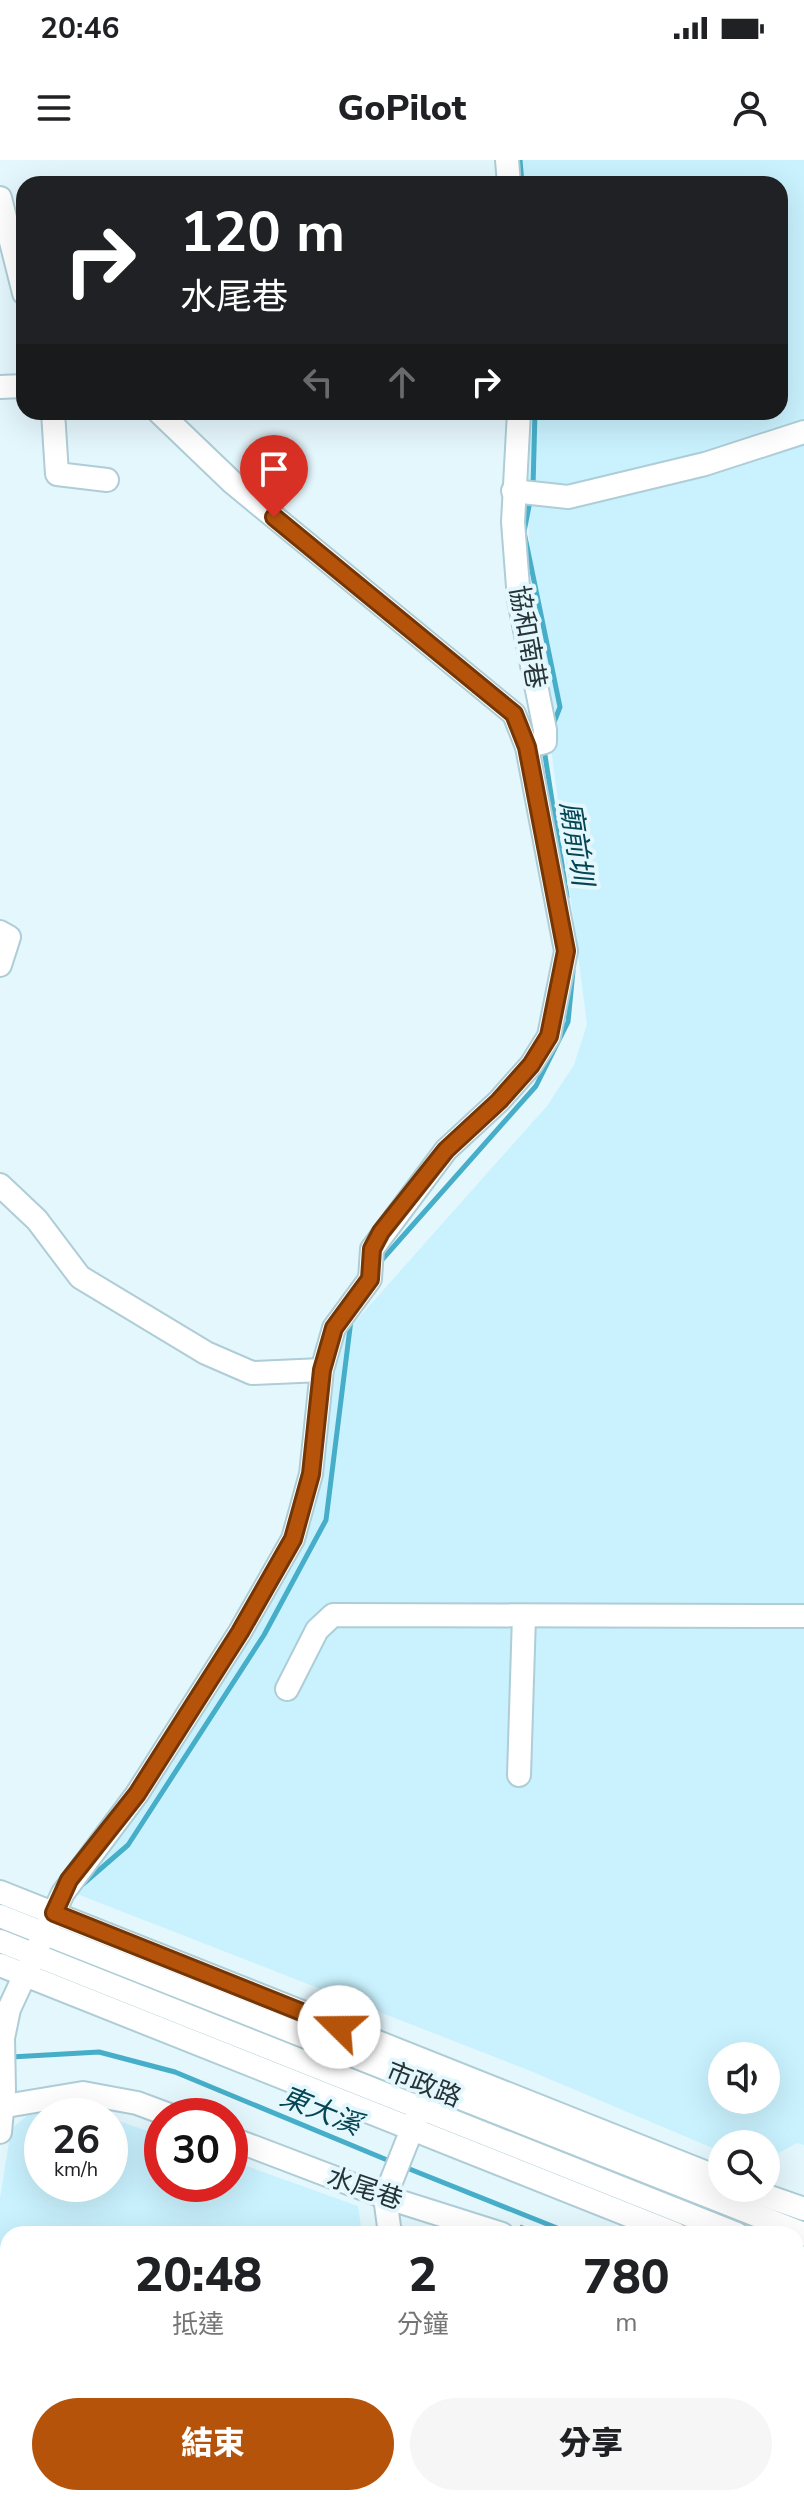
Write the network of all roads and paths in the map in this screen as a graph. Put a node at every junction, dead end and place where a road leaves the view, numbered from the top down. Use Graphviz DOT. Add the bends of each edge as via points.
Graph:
graph roads {
  1 [pos="0,198"];
  2 [pos="16,261"];
  3 [pos="54,420"];
  4 [pos="167,420"];
  5 [pos="518,420"];
  6 [pos="804,432"];
  7 [pos="107,480"];
  8 [pos="513,491"];
  9 [pos="527,747"];
  10 [pos="0,932"];
  11 [pos="0,965"];
  12 [pos="0,1185"];
  13 [pos="322,1370"];
  14 [pos="524,1616"];
  15 [pos="804,1616"];
  16 [pos="287,1689"];
  17 [pos="519,1775"];
  18 [pos="0,1892"];
  19 [pos="58,1903"];
  20 [pos="0,1916"];
  21 [pos="0,1941"];
  22 [pos="34,1954"];
  23 [pos="0,1965"];
  24 [pos="2,2032"];
  25 [pos="437,2068"];
  26 [pos="2,2101"];
  27 [pos="144,2106"];
  28 [pos="416,2118"];
  29 [pos="0,2132"];
  30 [pos="248,2145"];
  31 [pos="708,2174"];
  32 [pos="385,2197"];
  33 [pos="780,2201"];
  34 [pos="804,2209"];
  35 [pos="389,2226"];
  36 [pos="477,2226"];
  37 [pos="658,2226"];
  38 [pos="715,2226"];
  39 [pos="786,2226"];
  1 -- 2 [label="street"];
  3 -- 7 [label="street" via="57,474"];
  4 -- 9 [label="street, 協和南巷" via="233,483 514,714"];
  5 -- 8 [label="street, 協和南巷"];
  6 -- 8 [label="street" via="705,464 568,497"];
  8 -- 9 [label="street, 協和南巷" via="519,600 545,730 545,742"];
  9 -- 13 [label="street" via="566,951 549,1036 531,1065 446,1150 381,1232 372,1249 370,1279 334,1328"];
  10 -- 11 [label="street" via="9,937"];
  12 -- 13 [label="street" via="37,1220 80,1277 206,1353 252,1373"];
  13 -- 19 [label="street" via="311,1474 293,1539 137,1794"];
  14 -- 15 [label="street"];
  14 -- 16 [label="street" via="333,1615 317,1630"];
  14 -- 17 [label="street"];
  18 -- 19 [label="street, 市政路"];
  19 -- 22 [label="street"];
  19 -- 25 [label="street, 市政路"];
  20 -- 22 [label="street, 市政路"];
  21 -- 22 [label="street, 市政路"];
  22 -- 23 [label="street, 市政路"];
  22 -- 24 [label="street"];
  22 -- 25 [label="street, 市政路"];
  22 -- 28 [label="street, 市政路"];
  24 -- 26 [label="street"];
  25 -- 28 [label="street"];
  25 -- 31 [label="street, 市政路"];
  25 -- 39 [label="street, 市政路"];
  26 -- 27 [label="street" via="83,2093"];
  26 -- 29 [label="street"];
  28 -- 32 [label="street"];
  28 -- 37 [label="street, 市政路"];
  28 -- 38 [label="street, 市政路"];
  30 -- 32 [label="street, 水尾巷"];
  32 -- 35 [label="street"];
  32 -- 36 [label="street, 水尾巷"];
  33 -- 34 [label="street"];
}
